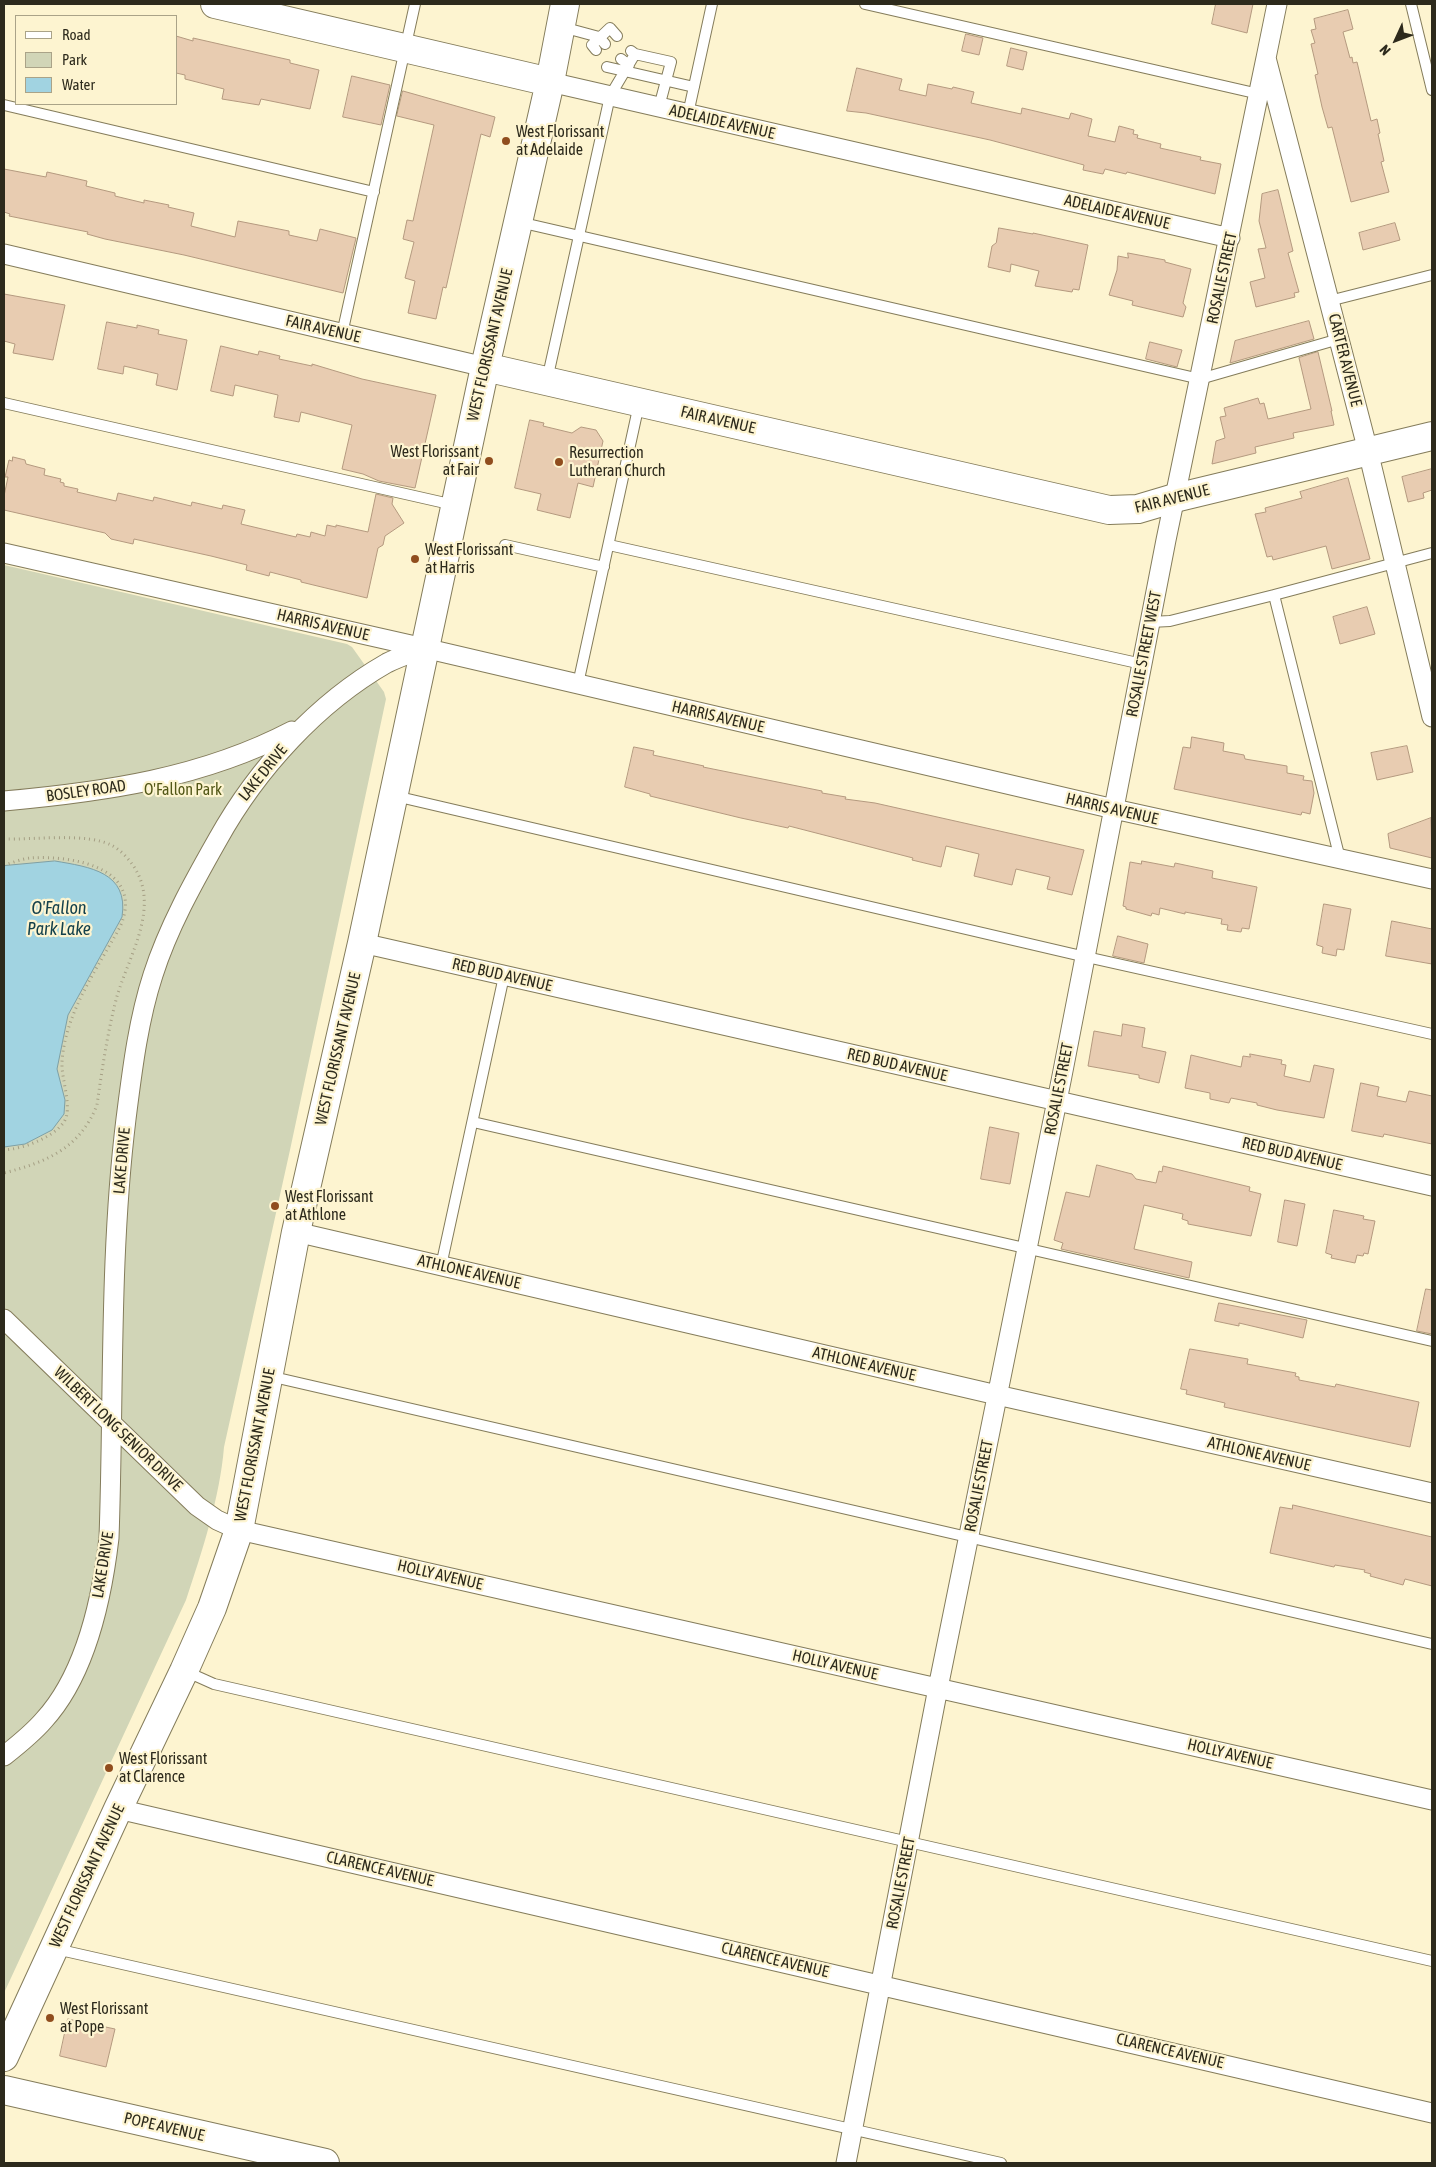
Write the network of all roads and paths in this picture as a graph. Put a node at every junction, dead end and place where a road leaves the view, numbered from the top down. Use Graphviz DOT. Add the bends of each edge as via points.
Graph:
graph roads {
  1 [pos="215,4"];
  2 [pos="415,4"];
  3 [pos="712,4"];
  4 [pos="865,4"];
  5 [pos="1277,4"];
  6 [pos="1411,4"];
  7 [pos="563,15"];
  8 [pos="617,36"];
  9 [pos="602,41"];
  10 [pos="405,48"];
  11 [pos="596,50"];
  12 [pos="1266,58"];
  13 [pos="625,65"];
  14 [pos="607,67"];
  15 [pos="666,80"];
  16 [pos="550,82"];
  17 [pos="694,86"];
  18 [pos="1432,90"];
  19 [pos="1259,94"];
  20 [pos="610,96"];
  21 [pos="4,105"];
  22 [pos="659,107"];
  23 [pos="688,114"];
  24 [pos="374,192"];
  25 [pos="518,222"];
  26 [pos="579,236"];
  27 [pos="1230,238"];
  28 [pos="4,254"];
  29 [pos="1432,275"];
  30 [pos="1330,301"];
  31 [pos="342,334"];
  32 [pos="1339,339"];
  33 [pos="485,367"];
  34 [pos="1200,379"];
  35 [pos="547,381"];
  36 [pos="639,402"];
  37 [pos="4,403"];
  38 [pos="1432,436"];
  39 [pos="1368,451"];
  40 [pos="1175,498"];
  41 [pos="455,506"];
  42 [pos="505,545"];
  43 [pos="609,545"];
  44 [pos="4,553"];
  45 [pos="1432,554"];
  46 [pos="1395,563"];
  47 [pos="604,567"];
  48 [pos="1274,596"];
  49 [pos="1150,622"];
  50 [pos="424,648"];
  51 [pos="1142,664"];
  52 [pos="578,684"];
  53 [pos="1432,717"];
  54 [pos="306,724"];
  55 [pos="394,795"];
  56 [pos="4,801"];
  57 [pos="1114,809"];
  58 [pos="4,840"];
  59 [pos="1340,859"];
  60 [pos="4,865"];
  61 [pos="1432,879"];
  62 [pos="362,943"];
  63 [pos="1085,957"];
  64 [pos="504,976"];
  65 [pos="1432,1034"];
  66 [pos="1057,1101"];
  67 [pos="473,1122"];
  68 [pos="4,1150"];
  69 [pos="4,1172"];
  70 [pos="1432,1186"];
  71 [pos="296,1232"];
  72 [pos="1027,1250"];
  73 [pos="441,1266"];
  74 [pos="4,1319"];
  75 [pos="1432,1341"];
  76 [pos="268,1376"];
  77 [pos="998,1395"];
  78 [pos="112,1424"];
  79 [pos="1432,1493"];
  80 [pos="239,1530"];
  81 [pos="969,1536"];
  82 [pos="1432,1644"];
  83 [pos="184,1671"];
  84 [pos="938,1688"];
  85 [pos="4,1756"];
  86 [pos="1432,1800"];
  87 [pos="118,1809"];
  88 [pos="909,1842"];
  89 [pos="54,1949"];
  90 [pos="1432,1961"];
  91 [pos="882,1984"];
  92 [pos="4,2057"];
  93 [pos="4,2090"];
  94 [pos="1432,2113"];
  95 [pos="853,2130"];
  96 [pos="275,2158"];
  97 [pos="325,2163"];
  98 [pos="846,2163"];
  99 [pos="1001,2163"];
  1 -- 10 [label="main road, ADELAIDE AVENUE"];
  2 -- 10 [label="lane"];
  3 -- 17 [label="lane"];
  4 -- 19 [label="lane"];
  5 -- 12 [label="street, CARTER AVENUE"];
  6 -- 18 [label="lane"];
  7 -- 9 [label="lane"];
  7 -- 16 [label="main road, WEST FLORISSANT AVENUE"];
  8 -- 9 [label="lane" via="610,28"];
  9 -- 11 [label="lane" via="592,45"];
  10 -- 16 [label="main road, ADELAIDE AVENUE"];
  10 -- 24 [label="lane"];
  12 -- 19 [label="street, ROSALIE STREET"];
  12 -- 30 [label="street, CARTER AVENUE"];
  13 -- 14 [label="lane"];
  13 -- 15 [label="lane"];
  13 -- 15 [label="lane" via="633,53 671,62"];
  13 -- 20 [label="lane"];
  15 -- 17 [label="lane"];
  15 -- 22 [label="lane"];
  16 -- 20 [label="street, ADELAIDE AVENUE"];
  16 -- 25 [label="main road, WEST FLORISSANT AVENUE"];
  17 -- 23 [label="lane"];
  19 -- 27 [label="street, ROSALIE STREET"];
  20 -- 22 [label="street, ADELAIDE AVENUE"];
  20 -- 26 [label="lane"];
  21 -- 24 [label="lane"];
  22 -- 23 [label="street, ADELAIDE AVENUE"];
  23 -- 27 [label="street, ADELAIDE AVENUE"];
  24 -- 31 [label="lane"];
  25 -- 26 [label="lane"];
  25 -- 33 [label="main road, WEST FLORISSANT AVENUE"];
  26 -- 34 [label="lane"];
  26 -- 35 [label="lane"];
  27 -- 34 [label="street, ROSALIE STREET"];
  28 -- 31 [label="street, FAIR AVENUE"];
  29 -- 30 [label="lane"];
  30 -- 32 [label="street, CARTER AVENUE"];
  31 -- 33 [label="street, FAIR AVENUE"];
  32 -- 34 [label="lane"];
  32 -- 39 [label="street, CARTER AVENUE"];
  33 -- 35 [label="main road, FAIR AVENUE"];
  33 -- 41 [label="main road, WEST FLORISSANT AVENUE"];
  34 -- 40 [label="street, ROSALIE STREET"];
  35 -- 36 [label="main road, FAIR AVENUE"];
  36 -- 40 [label="main road, FAIR AVENUE" via="1109,510 1138,509"];
  36 -- 43 [label="lane"];
  37 -- 41 [label="lane"];
  38 -- 39 [label="main road, FAIR AVENUE"];
  39 -- 40 [label="main road, FAIR AVENUE"];
  39 -- 46 [label="street, CARTER AVENUE"];
  40 -- 49 [label="street, ROSALIE STREET WEST"];
  41 -- 50 [label="main road, WEST FLORISSANT AVENUE"];
  42 -- 47 [label="lane"];
  43 -- 47 [label="lane"];
  43 -- 51 [label="lane"];
  44 -- 50 [label="street, HARRIS AVENUE"];
  45 -- 46 [label="lane"];
  46 -- 48 [label="lane"];
  46 -- 53 [label="street, CARTER AVENUE"];
  47 -- 52 [label="lane"];
  48 -- 49 [label="lane" via="1170,621"];
  48 -- 59 [label="lane"];
  49 -- 51 [label="street, ROSALIE STREET WEST"];
  50 -- 52 [label="street, HARRIS AVENUE"];
  50 -- 54 [label="street, LAKE DRIVE" via="363,678"];
  50 -- 55 [label="main road, WEST FLORISSANT AVENUE"];
  51 -- 57 [label="street, ROSALIE STREET WEST"];
  52 -- 57 [label="street, HARRIS AVENUE"];
  54 -- 56 [label="street, BOSLEY ROAD" via="257,749 201,769 135,784"];
  54 -- 78 [label="street, LAKE DRIVE" via="266,765 234,811 176,919 153,975 131,1081 120,1168 114,1269"];
  55 -- 62 [label="main road, WEST FLORISSANT AVENUE"];
  55 -- 63 [label="lane"];
  57 -- 59 [label="street, HARRIS AVENUE"];
  57 -- 63 [label="street, ROSALIE STREET"];
  58 -- 69 [label="path" via="58,838 112,845 137,871 142,883 144,916 116,1001 90,1121 67,1148 41,1161"];
  59 -- 61 [label="street, HARRIS AVENUE"];
  60 -- 68 [label="path" via="28,858 94,865 119,881 127,898 120,927 69,1023 62,1066 68,1104 65,1120 35,1143"];
  62 -- 64 [label="street, RED BUD AVENUE"];
  62 -- 71 [label="main road, WEST FLORISSANT AVENUE"];
  63 -- 65 [label="lane"];
  63 -- 66 [label="street, ROSALIE STREET"];
  64 -- 66 [label="street, RED BUD AVENUE"];
  64 -- 67 [label="lane"];
  66 -- 70 [label="street, RED BUD AVENUE"];
  66 -- 72 [label="street, ROSALIE STREET"];
  67 -- 72 [label="lane"];
  67 -- 73 [label="lane"];
  71 -- 73 [label="street, ATHLONE AVENUE"];
  71 -- 76 [label="main road, WEST FLORISSANT AVENUE"];
  72 -- 75 [label="lane"];
  72 -- 77 [label="street, ROSALIE STREET"];
  73 -- 77 [label="street, ATHLONE AVENUE"];
  74 -- 78 [label="street, WILBERT LONG SENIOR DRIVE"];
  76 -- 80 [label="main road, WEST FLORISSANT AVENUE"];
  76 -- 81 [label="lane"];
  77 -- 79 [label="street, ATHLONE AVENUE"];
  77 -- 81 [label="street, ROSALIE STREET"];
  78 -- 80 [label="street, WILBERT LONG SENIOR DRIVE" via="198,1506"];
  78 -- 85 [label="street, LAKE DRIVE" via="109,1538 94,1620 78,1665 63,1694 46,1719"];
  80 -- 83 [label="main road, WEST FLORISSANT AVENUE" via="212,1608"];
  80 -- 84 [label="street, HOLLY AVENUE"];
  81 -- 82 [label="lane"];
  81 -- 84 [label="street, ROSALIE STREET"];
  83 -- 87 [label="main road, WEST FLORISSANT AVENUE"];
  83 -- 88 [label="lane" via="214,1684"];
  84 -- 86 [label="street, HOLLY AVENUE"];
  84 -- 88 [label="street, ROSALIE STREET"];
  87 -- 89 [label="main road, WEST FLORISSANT AVENUE"];
  87 -- 91 [label="street, CLARENCE AVENUE"];
  88 -- 90 [label="lane"];
  88 -- 91 [label="street, ROSALIE STREET"];
  89 -- 92 [label="main road, WEST FLORISSANT AVENUE"];
  89 -- 95 [label="lane"];
  91 -- 94 [label="street, CLARENCE AVENUE"];
  91 -- 95 [label="street, ROSALIE STREET"];
  93 -- 96 [label="main road, POPE AVENUE"];
  95 -- 98 [label="street, ROSALIE STREET"];
  95 -- 99 [label="lane"];
  96 -- 97 [label="main road, POPE AVENUE"];
}
